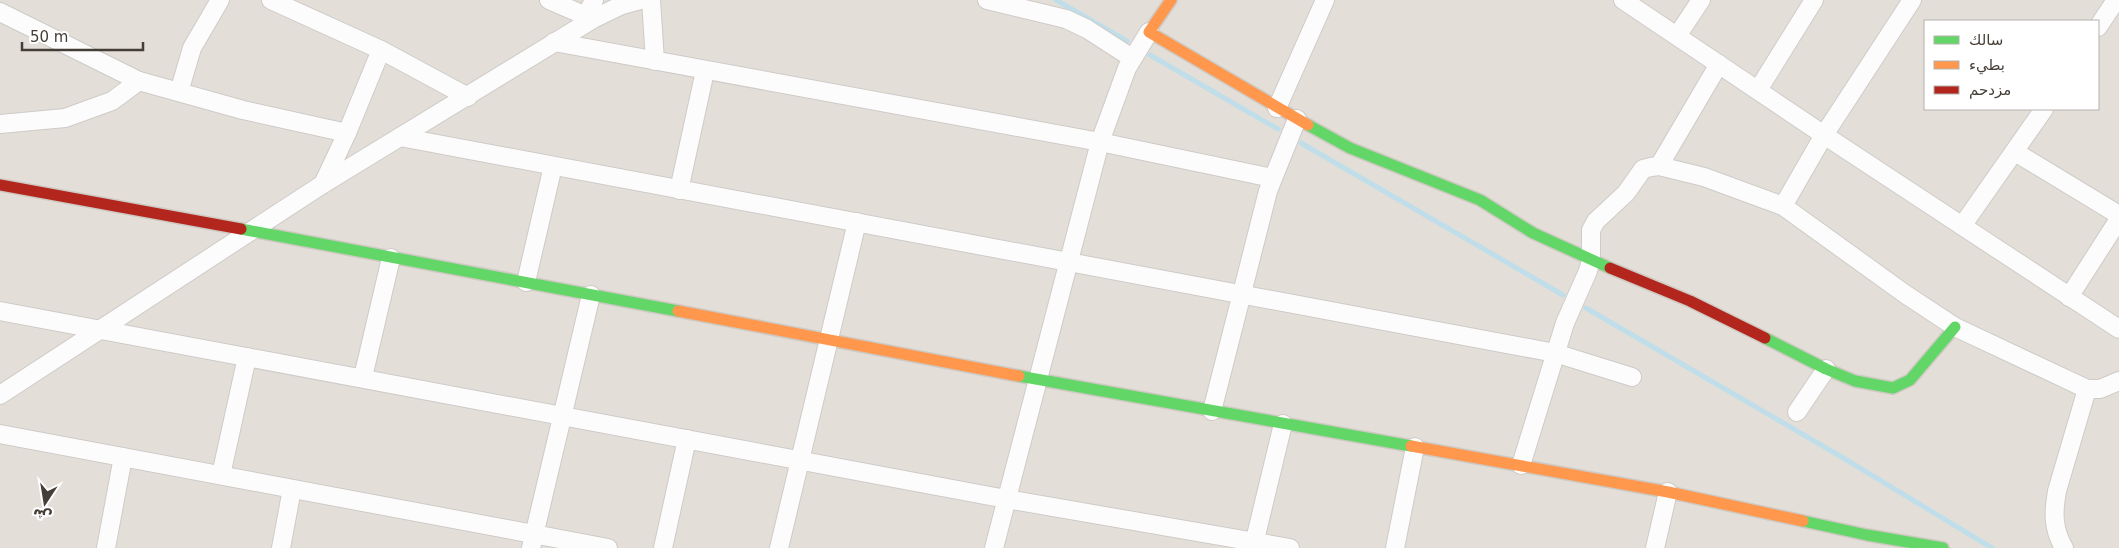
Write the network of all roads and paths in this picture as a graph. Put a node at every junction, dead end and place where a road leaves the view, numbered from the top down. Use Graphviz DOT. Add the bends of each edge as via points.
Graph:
graph roads {
  1 [pos="220,0"];
  2 [pos="271,0"];
  3 [pos="548,0"];
  4 [pos="594,0"];
  5 [pos="640,0"];
  6 [pos="651,0"];
  7 [pos="987,0"];
  8 [pos="1171,0"];
  9 [pos="1325,0"];
  10 [pos="1623,0"];
  11 [pos="1701,0"];
  12 [pos="1814,0"];
  13 [pos="1912,0"];
  14 [pos="2114,3"];
  15 [pos="0,12"];
  16 [pos="589,18"];
  17 [pos="2099,26"];
  18 [pos="1149,32"];
  19 [pos="1677,36"];
  20 [pos="554,42"];
  21 [pos="381,50"];
  22 [pos="1132,58"];
  23 [pos="655,61"];
  24 [pos="1719,64"];
  25 [pos="705,71"];
  26 [pos="139,80"];
  27 [pos="1758,90"];
  28 [pos="179,92"];
  29 [pos="468,97"];
  30 [pos="1277,108"];
  31 [pos="2043,110"];
  32 [pos="1297,119"];
  33 [pos="0,124"];
  34 [pos="346,133"];
  35 [pos="1824,135"];
  36 [pos="400,137"];
  37 [pos="1100,142"];
  38 [pos="2015,152"];
  39 [pos="553,166"];
  40 [pos="1659,166"];
  41 [pos="1272,178"];
  42 [pos="323,184"];
  43 [pos="0,186"];
  44 [pos="679,190"];
  45 [pos="1783,206"];
  46 [pos="2119,217"];
  47 [pos="857,222"];
  48 [pos="1962,226"];
  49 [pos="250,232"];
  50 [pos="391,258"];
  51 [pos="1591,260"];
  52 [pos="1067,261"];
  53 [pos="526,282"];
  54 [pos="591,294"];
  55 [pos="1242,296"];
  56 [pos="2069,297"];
  57 [pos="0,311"];
  58 [pos="1955,327"];
  59 [pos="100,329"];
  60 [pos="2119,329"];
  61 [pos="829,341"];
  62 [pos="1555,353"];
  63 [pos="247,357"];
  64 [pos="1826,369"];
  65 [pos="363,377"];
  66 [pos="1632,377"];
  67 [pos="1037,380"];
  68 [pos="2119,381"];
  69 [pos="2087,389"];
  70 [pos="0,396"];
  71 [pos="1212,411"];
  72 [pos="1797,412"];
  73 [pos="562,416"];
  74 [pos="1283,424"];
  75 [pos="0,434"];
  76 [pos="687,439"];
  77 [pos="1415,447"];
  78 [pos="123,457"];
  79 [pos="801,460"];
  80 [pos="1521,464"];
  81 [pos="221,475"];
  82 [pos="292,489"];
  83 [pos="1668,492"];
  84 [pos="1006,499"];
  85 [pos="533,541"];
  86 [pos="1865,541"];
  87 [pos="1254,545"];
  88 [pos="106,548"];
  89 [pos="281,548"];
  90 [pos="608,548"];
  91 [pos="663,548"];
  92 [pos="779,548"];
  93 [pos="994,548"];
  94 [pos="1290,548"];
  95 [pos="1395,548"];
  96 [pos="1655,548"];
  97 [pos="1943,548"];
  98 [pos="2064,548"];
  1 -- 28 [label="street" via="192,48"];
  2 -- 21 [label="street"];
  3 -- 16 [label="street"];
  4 -- 16 [label="street"];
  5 -- 16 [label="street"];
  6 -- 23 [label="street"];
  7 -- 22 [label="street" via="1066,19"];
  8 -- 18 [label="street"];
  9 -- 30 [label="street"];
  10 -- 19 [label="street"];
  11 -- 19 [label="street"];
  12 -- 27 [label="street"];
  13 -- 35 [label="street"];
  14 -- 17 [label="street"];
  15 -- 26 [label="street"];
  16 -- 20 [label="street"];
  18 -- 22 [label="street"];
  18 -- 30 [label="street"];
  19 -- 24 [label="street"];
  20 -- 23 [label="street"];
  20 -- 29 [label="street"];
  21 -- 29 [label="street"];
  21 -- 34 [label="street"];
  22 -- 37 [label="street"];
  23 -- 25 [label="street"];
  24 -- 27 [label="street"];
  24 -- 40 [label="street"];
  25 -- 37 [label="street"];
  25 -- 44 [label="street"];
  26 -- 28 [label="street"];
  26 -- 33 [label="street" via="112,101 65,118"];
  27 -- 35 [label="street"];
  28 -- 34 [label="street"];
  29 -- 36 [label="street"];
  30 -- 32 [label="street"];
  31 -- 38 [label="street"];
  32 -- 41 [label="street"];
  32 -- 51 [label="street" via="1361,153 1480,200 1533,233"];
  34 -- 42 [label="street"];
  35 -- 45 [label="street"];
  35 -- 48 [label="street"];
  36 -- 39 [label="street"];
  36 -- 42 [label="street"];
  37 -- 41 [label="street"];
  37 -- 52 [label="street"];
  38 -- 46 [label="street"];
  38 -- 48 [label="street"];
  39 -- 44 [label="street"];
  39 -- 53 [label="street"];
  40 -- 45 [label="street" via="1704,177"];
  40 -- 51 [label="street" via="1643,169 1626,193 1596,221 1591,230"];
  41 -- 55 [label="street"];
  42 -- 49 [label="street"];
  43 -- 49 [label="street"];
  44 -- 47 [label="street"];
  45 -- 58 [label="street"];
  46 -- 56 [label="street"];
  47 -- 52 [label="street"];
  47 -- 61 [label="street"];
  48 -- 56 [label="street"];
  49 -- 50 [label="street"];
  49 -- 59 [label="street"];
  50 -- 53 [label="street"];
  50 -- 65 [label="street"];
  51 -- 62 [label="street"];
  51 -- 64 [label="street" via="1690,301"];
  52 -- 55 [label="street"];
  52 -- 67 [label="street"];
  53 -- 54 [label="street"];
  54 -- 61 [label="street"];
  54 -- 73 [label="street"];
  55 -- 62 [label="street"];
  55 -- 71 [label="street"];
  56 -- 60 [label="street"];
  57 -- 59 [label="street"];
  58 -- 64 [label="street" via="1910,380 1893,388 1855,381"];
  58 -- 69 [label="street"];
  59 -- 63 [label="street"];
  59 -- 70 [label="street"];
  61 -- 67 [label="street"];
  61 -- 79 [label="street"];
  62 -- 66 [label="street"];
  62 -- 80 [label="street"];
  63 -- 65 [label="street"];
  63 -- 81 [label="street"];
  64 -- 72 [label="street"];
  65 -- 73 [label="street"];
  67 -- 71 [label="street"];
  67 -- 84 [label="street"];
  68 -- 69 [label="street" via="2100,390"];
  69 -- 98 [label="street" via="2054,508 2053,522"];
  71 -- 74 [label="street"];
  73 -- 76 [label="street"];
  73 -- 85 [label="street"];
  74 -- 77 [label="street"];
  74 -- 87 [label="street"];
  75 -- 78 [label="street"];
  76 -- 79 [label="street"];
  76 -- 91 [label="street"];
  77 -- 80 [label="street"];
  77 -- 95 [label="street"];
  78 -- 81 [label="street"];
  78 -- 88 [label="street"];
  79 -- 84 [label="street"];
  79 -- 92 [label="street"];
  80 -- 83 [label="street"];
  81 -- 82 [label="street"];
  82 -- 85 [label="street"];
  82 -- 89 [label="street"];
  83 -- 86 [label="street"];
  83 -- 96 [label="street"];
  84 -- 87 [label="street"];
  84 -- 93 [label="street"];
  85 -- 90 [label="street"];
  86 -- 97 [label="street"];
  87 -- 94 [label="street"];
}
